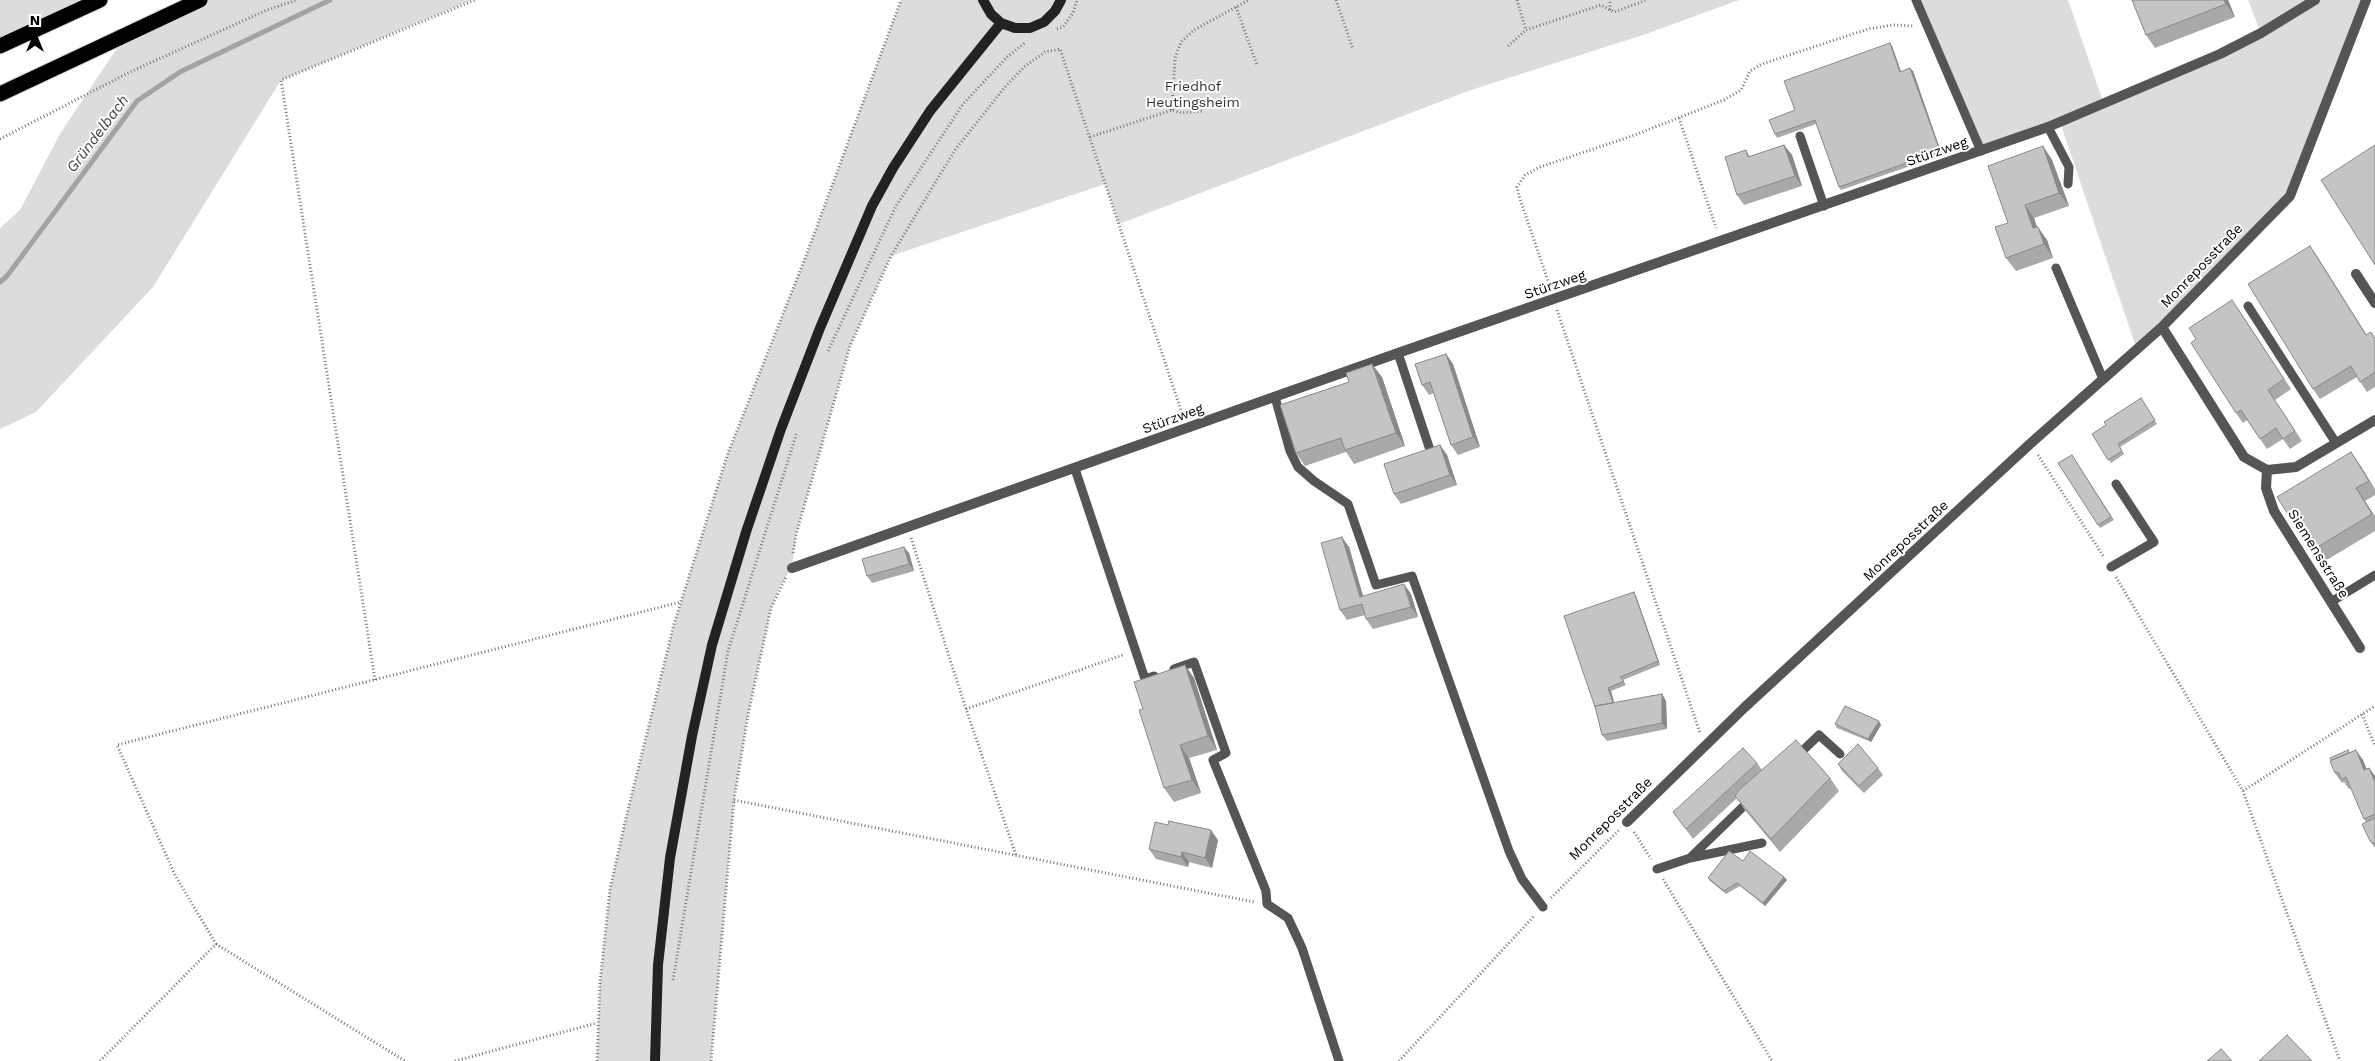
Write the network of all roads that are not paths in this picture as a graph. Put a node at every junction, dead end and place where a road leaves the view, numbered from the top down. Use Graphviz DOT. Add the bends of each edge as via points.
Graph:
graph roads {
  1 [pos="100,0"];
  2 [pos="200,0"];
  3 [pos="983,0"];
  4 [pos="1061,0"];
  5 [pos="1916,0"];
  6 [pos="2315,0"];
  7 [pos="2366,0"];
  8 [pos="1001,22"];
  9 [pos="0,46"];
  10 [pos="0,94"];
  11 [pos="2048,127"];
  12 [pos="1800,136"];
  13 [pos="1981,151"];
  14 [pos="2068,184"];
  15 [pos="1824,206"];
  16 [pos="2056,268"];
  17 [pos="2356,274"];
  18 [pos="2375,303"];
  19 [pos="2248,306"];
  20 [pos="2162,327"];
  21 [pos="1398,353"];
  22 [pos="2103,379"];
  23 [pos="1275,397"];
  24 [pos="2375,420"];
  25 [pos="2336,443"];
  26 [pos="1429,447"];
  27 [pos="1075,468"];
  28 [pos="2267,470"];
  29 [pos="2116,484"];
  30 [pos="2111,567"];
  31 [pos="792,568"];
  32 [pos="2375,575"];
  33 [pos="2331,602"];
  34 [pos="2360,648"];
  35 [pos="1840,754"];
  36 [pos="1791,761"];
  37 [pos="1756,794"];
  38 [pos="1627,822"];
  39 [pos="1762,842"];
  40 [pos="1690,858"];
  41 [pos="1657,868"];
  42 [pos="1542,907"];
  43 [pos="655,1061"];
  44 [pos="1339,1061"];
  1 -- 9 [label="highway"];
  2 -- 10 [label="highway"];
  3 -- 8 [label="main road" via="990,14"];
  4 -- 8 [label="main road" via="1044,22 1030,28 1015,28"];
  5 -- 13 [label="lane"];
  6 -- 11 [label="street, Stürzweg" via="2220,54"];
  7 -- 20 [label="street, Monreposstraße" via="2290,196"];
  8 -- 43 [label="main road" via="930,111 872,206 820,328 746,532 712,645 670,858 658,965"];
  11 -- 13 [label="street, Stürzweg"];
  11 -- 14 [label="lane" via="2070,167"];
  12 -- 15 [label="lane"];
  13 -- 15 [label="street, Stürzweg"];
  15 -- 21 [label="street, Stürzweg"];
  16 -- 22 [label="lane"];
  17 -- 18 [label="street"];
  19 -- 25 [label="lane"];
  20 -- 22 [label="street, Monreposstraße"];
  20 -- 28 [label="street" via="2244,457"];
  21 -- 23 [label="street, Stürzweg"];
  21 -- 26 [label="lane"];
  22 -- 38 [label="street, Monreposstraße" via="1704,745"];
  23 -- 27 [label="street, Stürzweg"];
  23 -- 42 [label="lane" via="1290,451 1298,467 1348,504 1376,586 1412,576 1509,851 1522,879"];
  24 -- 25 [label="street"];
  25 -- 28 [label="street" via="2296,467"];
  27 -- 31 [label="street, Stürzweg"];
  27 -- 44 [label="lane" via="1145,679 1194,662 1226,753 1213,760 1266,891 1267,904 1288,918 1302,948"];
  28 -- 33 [label="street, Siemensstraße" via="2266,488 2274,511"];
  29 -- 30 [label="lane" via="2154,542"];
  32 -- 33 [label="lane"];
  33 -- 34 [label="street, Siemensstraße"];
  35 -- 36 [label="lane" via="1819,735"];
  37 -- 40 [label="lane"];
  39 -- 40 [label="lane"];
  40 -- 41 [label="lane"];
}
